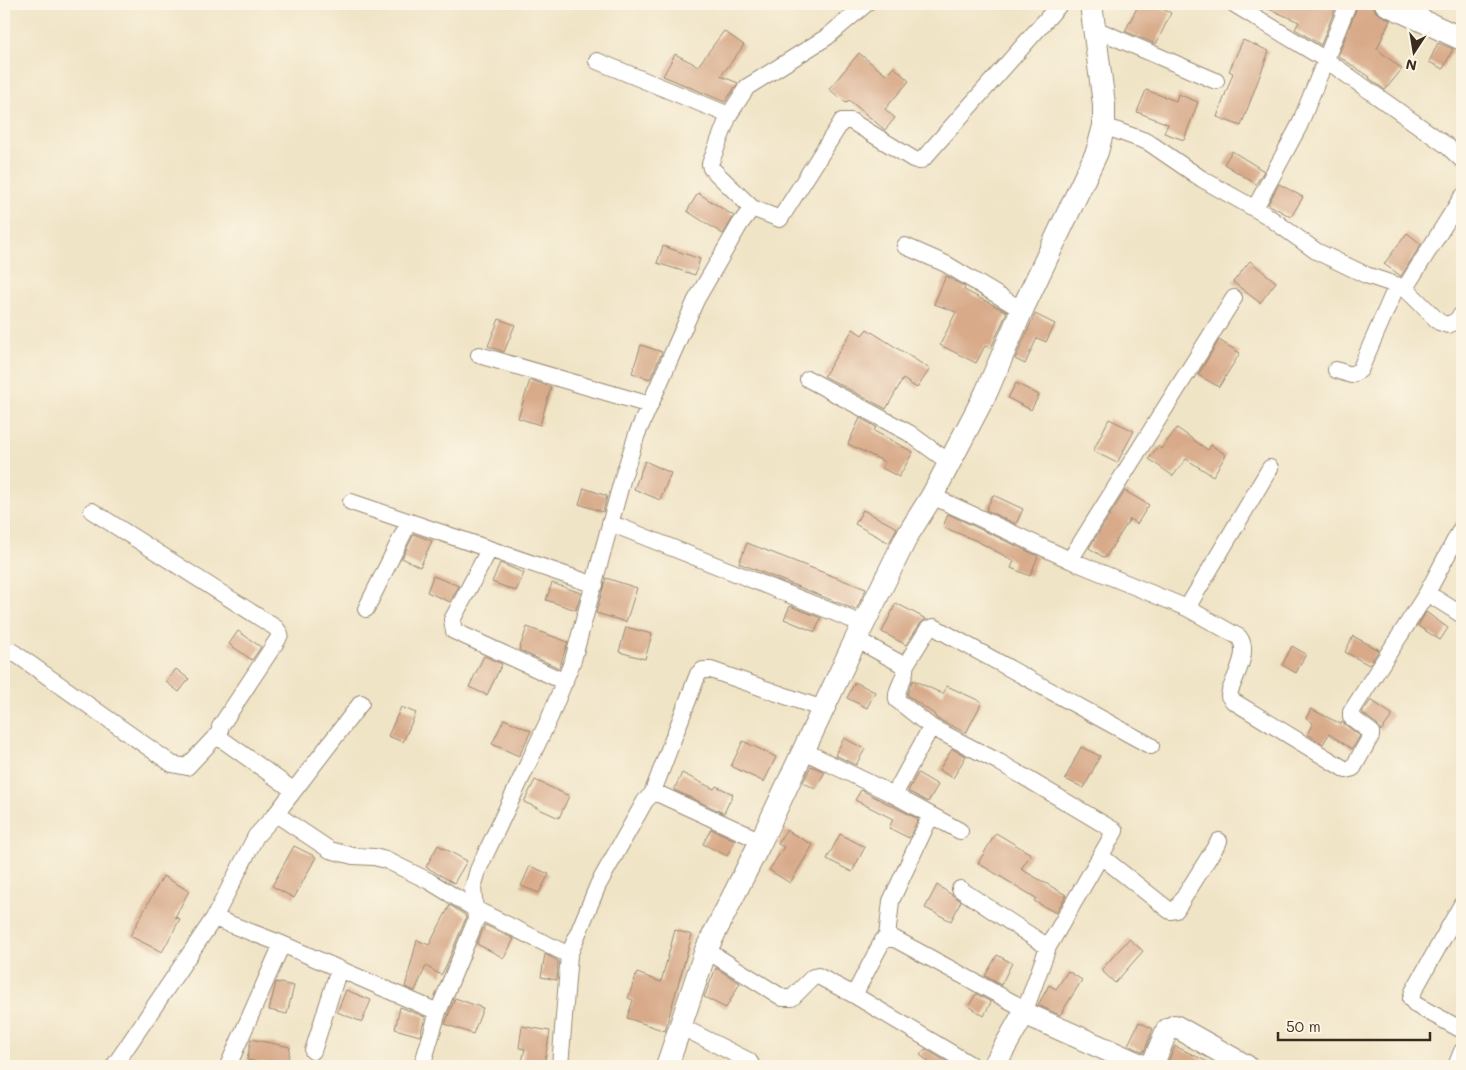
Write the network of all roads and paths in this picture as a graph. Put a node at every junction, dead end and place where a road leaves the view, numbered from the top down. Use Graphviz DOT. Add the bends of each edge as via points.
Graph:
graph roads {
  1 [pos="866,4"];
  2 [pos="1060,4"];
  3 [pos="1234,4"];
  4 [pos="1348,4"];
  5 [pos="1386,4"];
  6 [pos="1089,11"];
  7 [pos="1462,39"];
  8 [pos="597,60"];
  9 [pos="1326,60"];
  10 [pos="1216,81"];
  11 [pos="729,116"];
  12 [pos="1104,126"];
  13 [pos="1462,160"];
  14 [pos="1462,197"];
  15 [pos="752,208"];
  16 [pos="1255,208"];
  17 [pos="905,246"];
  18 [pos="1401,287"];
  19 [pos="1234,298"];
  20 [pos="1022,310"];
  21 [pos="1462,314"];
  22 [pos="479,354"];
  23 [pos="1336,370"];
  24 [pos="808,379"];
  25 [pos="650,405"];
  26 [pos="950,463"];
  27 [pos="1270,468"];
  28 [pos="932,496"];
  29 [pos="351,502"];
  30 [pos="92,511"];
  31 [pos="409,522"];
  32 [pos="610,523"];
  33 [pos="1462,527"];
  34 [pos="489,550"];
  35 [pos="1070,560"];
  36 [pos="595,585"];
  37 [pos="1428,593"];
  38 [pos="1187,608"];
  39 [pos="366,609"];
  40 [pos="1462,615"];
  41 [pos="859,631"];
  42 [pos="13,652"];
  43 [pos="905,666"];
  44 [pos="564,682"];
  45 [pos="361,703"];
  46 [pos="823,709"];
  47 [pos="931,727"];
  48 [pos="219,733"];
  49 [pos="1151,746"];
  50 [pos="804,751"];
  51 [pos="293,790"];
  52 [pos="652,794"];
  53 [pos="894,795"];
  54 [pos="276,814"];
  55 [pos="931,815"];
  56 [pos="960,831"];
  57 [pos="1220,841"];
  58 [pos="761,842"];
  59 [pos="1102,857"];
  60 [pos="960,888"];
  61 [pos="1462,904"];
  62 [pos="475,909"];
  63 [pos="214,918"];
  64 [pos="887,937"];
  65 [pos="282,944"];
  66 [pos="1048,947"];
  67 [pos="706,950"];
  68 [pos="569,956"];
  69 [pos="339,969"];
  70 [pos="854,995"];
  71 [pos="1024,1011"];
  72 [pos="438,1012"];
  73 [pos="680,1026"];
  74 [pos="1462,1030"];
  75 [pos="313,1051"];
  76 [pos="1462,1051"];
  77 [pos="114,1066"];
  78 [pos="228,1066"];
  79 [pos="422,1066"];
  80 [pos="560,1066"];
  81 [pos="667,1066"];
  82 [pos="752,1066"];
  83 [pos="973,1066"];
  84 [pos="994,1066"];
  85 [pos="1143,1066"];
  86 [pos="1152,1066"];
  87 [pos="1246,1066"];
  88 [pos="1456,1066"];
  1 -- 11 [label="street" via="827,37 748,87"];
  2 -- 15 [label="street" via="923,159 913,160 851,121 842,121 780,219"];
  3 -- 9 [label="street"];
  4 -- 9 [label="street"];
  5 -- 7 [label="street"];
  6 -- 10 [label="street"];
  6 -- 12 [label="street" via="1104,88"];
  8 -- 11 [label="street"];
  9 -- 13 [label="street"];
  9 -- 16 [label="street" via="1299,126"];
  11 -- 15 [label="street" via="711,168"];
  12 -- 16 [label="street" via="1148,142 1202,179"];
  12 -- 20 [label="street" via="1088,172"];
  14 -- 18 [label="street"];
  15 -- 25 [label="street" via="696,300"];
  16 -- 18 [label="street" via="1316,251"];
  17 -- 20 [label="street" via="946,264"];
  18 -- 21 [label="street" via="1439,322 1448,325"];
  18 -- 23 [label="street" via="1360,370 1351,375"];
  19 -- 35 [label="street"];
  20 -- 26 [label="street" via="986,393"];
  22 -- 25 [label="street"];
  24 -- 26 [label="street" via="909,434"];
  25 -- 32 [label="street" via="628,458"];
  26 -- 28 [label="street"];
  27 -- 38 [label="street"];
  28 -- 35 [label="street"];
  28 -- 41 [label="street" via="907,536"];
  29 -- 31 [label="street"];
  30 -- 48 [label="street" via="276,628 280,634"];
  31 -- 34 [label="street"];
  31 -- 39 [label="street"];
  32 -- 36 [label="street"];
  32 -- 41 [label="street"];
  33 -- 37 [label="street"];
  34 -- 36 [label="street"];
  34 -- 44 [label="street" via="452,620 454,630"];
  35 -- 38 [label="street"];
  36 -- 44 [label="street" via="580,643"];
  37 -- 38 [label="street" via="1351,712 1351,717 1371,732 1371,736 1353,768 1346,770 1232,701 1230,690 1244,644 1239,636"];
  37 -- 40 [label="street"];
  41 -- 43 [label="street"];
  41 -- 46 [label="street"];
  42 -- 48 [label="street" via="172,764 187,767"];
  43 -- 47 [label="street" via="897,700"];
  43 -- 49 [label="street" via="928,629 934,627"];
  44 -- 62 [label="street" via="478,870 473,888"];
  45 -- 51 [label="street"];
  46 -- 50 [label="street"];
  46 -- 52 [label="street" via="703,670 698,674"];
  47 -- 53 [label="street"];
  47 -- 59 [label="street" via="1000,762 1115,831"];
  48 -- 51 [label="street" via="220,738"];
  50 -- 53 [label="street"];
  50 -- 58 [label="street"];
  51 -- 54 [label="street"];
  52 -- 58 [label="street" via="659,794"];
  52 -- 68 [label="street" via="598,885"];
  53 -- 55 [label="street"];
  54 -- 62 [label="street" via="330,850 386,860"];
  54 -- 63 [label="street" via="256,836"];
  55 -- 56 [label="street"];
  55 -- 64 [label="street" via="891,901"];
  57 -- 59 [label="street" via="1176,910 1170,911"];
  58 -- 67 [label="street"];
  59 -- 66 [label="street"];
  60 -- 66 [label="street"];
  61 -- 74 [label="street" via="1411,999 1416,1005"];
  62 -- 68 [label="street"];
  62 -- 72 [label="street" via="472,932"];
  63 -- 65 [label="street"];
  63 -- 77 [label="street"];
  64 -- 70 [label="street"];
  64 -- 71 [label="street"];
  65 -- 69 [label="street"];
  65 -- 78 [label="street"];
  66 -- 71 [label="street"];
  67 -- 70 [label="street" via="783,998 792,998 813,976"];
  67 -- 73 [label="street"];
  68 -- 80 [label="street"];
  69 -- 72 [label="street"];
  69 -- 75 [label="street"];
  70 -- 83 [label="street"];
  71 -- 84 [label="street"];
  71 -- 85 [label="street"];
  72 -- 79 [label="street"];
  73 -- 81 [label="street"];
  73 -- 82 [label="street" via="749,1061"];
  76 -- 88 [label="street"];
  86 -- 87 [label="street" via="1167,1030 1175,1026"];
}
